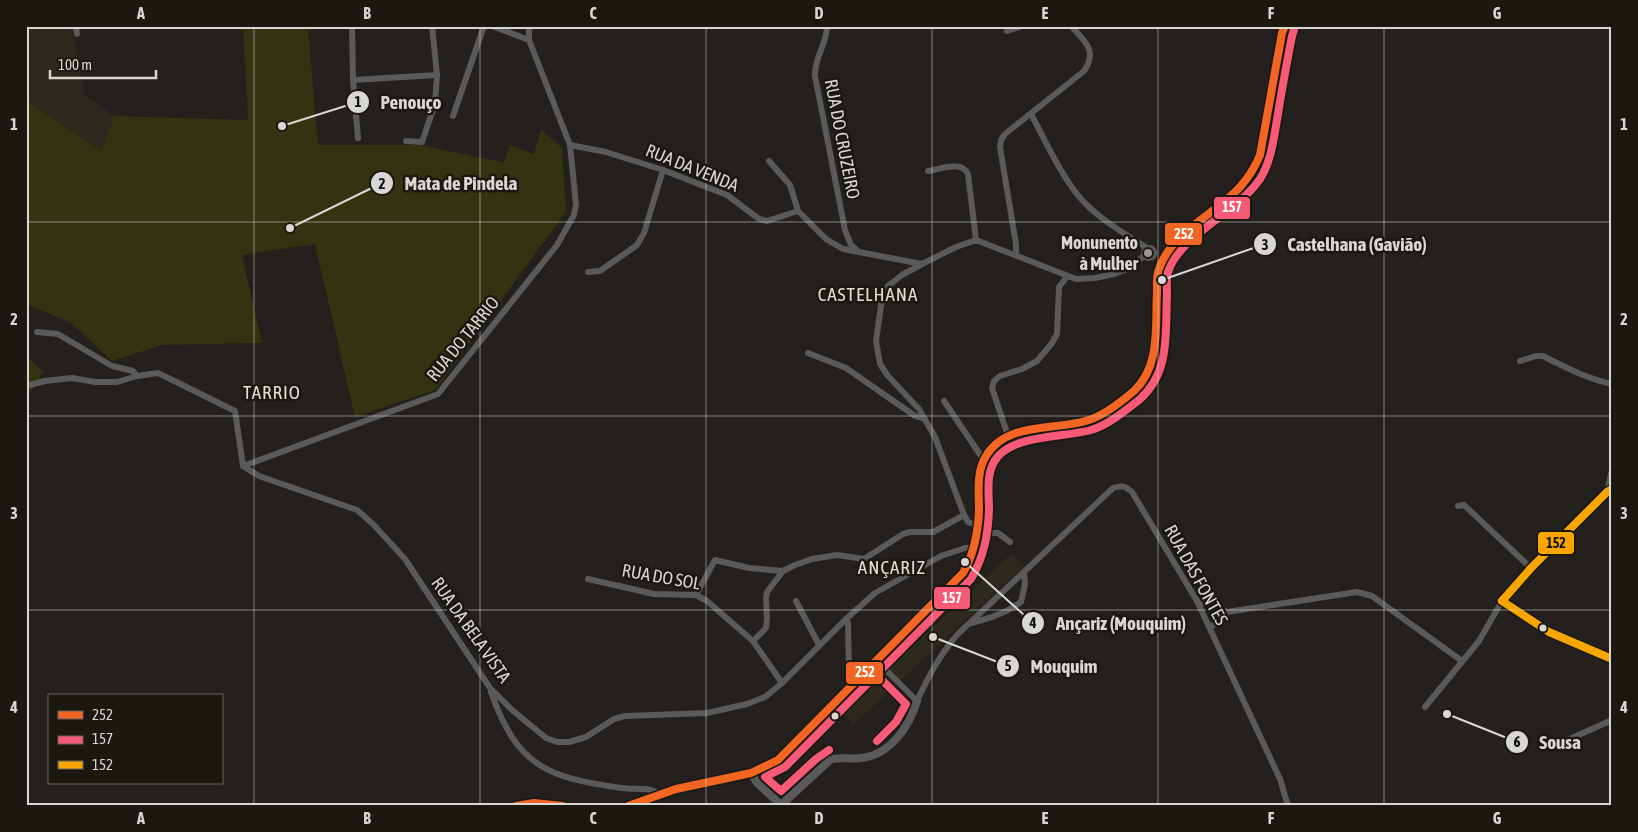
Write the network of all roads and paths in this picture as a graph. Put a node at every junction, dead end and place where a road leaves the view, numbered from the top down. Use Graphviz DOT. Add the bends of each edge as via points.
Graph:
graph roads {
  1 [pos="76,26"];
  2 [pos="352,26"];
  3 [pos="432,26"];
  4 [pos="484,26"];
  5 [pos="492,26"];
  6 [pos="529,26"];
  7 [pos="827,26"];
  8 [pos="1022,26"];
  9 [pos="1072,26"];
  10 [pos="1285,26"];
  11 [pos="1007,31"];
  12 [pos="77,34"];
  13 [pos="529,40"];
  14 [pos="437,74"];
  15 [pos="353,80"];
  16 [pos="1031,114"];
  17 [pos="454,116"];
  18 [pos="358,138"];
  19 [pos="406,141"];
  20 [pos="570,144"];
  21 [pos="769,161"];
  22 [pos="663,170"];
  23 [pos="928,171"];
  24 [pos="798,211"];
  25 [pos="976,240"];
  26 [pos="1150,250"];
  27 [pos="1168,251"];
  28 [pos="861,254"];
  29 [pos="1016,254"];
  30 [pos="1147,257"];
  31 [pos="1161,262"];
  32 [pos="922,264"];
  33 [pos="588,272"];
  34 [pos="1067,276"];
  35 [pos="37,332"];
  36 [pos="808,352"];
  37 [pos="1520,361"];
  38 [pos="137,376"];
  39 [pos="1612,384"];
  40 [pos="26,386"];
  41 [pos="944,401"];
  42 [pos="925,420"];
  43 [pos="1008,436"];
  44 [pos="982,459"];
  45 [pos="242,466"];
  46 [pos="1612,470"];
  47 [pos="1610,491"];
  48 [pos="1458,506"];
  49 [pos="964,515"];
  50 [pos="977,529"];
  51 [pos="1010,542"];
  52 [pos="975,548"];
  53 [pos="1531,568"];
  54 [pos="783,571"];
  55 [pos="1024,572"];
  56 [pos="588,579"];
  57 [pos="696,595"];
  58 [pos="796,601"];
  59 [pos="1197,601"];
  60 [pos="1502,601"];
  61 [pos="1227,612"];
  62 [pos="846,619"];
  63 [pos="971,623"];
  64 [pos="1210,628"];
  65 [pos="753,641"];
  66 [pos="819,646"];
  67 [pos="1612,659"];
  68 [pos="877,661"];
  69 [pos="1462,661"];
  70 [pos="782,682"];
  71 [pos="852,685"];
  72 [pos="490,688"];
  73 [pos="918,701"];
  74 [pos="1425,707"];
  75 [pos="1612,720"];
  76 [pos="1561,743"];
  77 [pos="751,773"];
  78 [pos="659,794"];
  79 [pos="515,806"];
  80 [pos="565,806"];
  81 [pos="627,806"];
  82 [pos="781,806"];
  83 [pos="1288,806"];
  1 -- 12 [label="street"];
  2 -- 15 [label="street"];
  3 -- 14 [label="street"];
  4 -- 17 [label="street"];
  5 -- 13 [label="street"];
  6 -- 13 [label="street"];
  7 -- 28 [label="street, RUA DO CRUZEIRO" via="816,61 815,76 845,230 851,245"];
  8 -- 11 [label="street"];
  9 -- 16 [label="street" via="1088,46 1088,65"];
  10 -- 27 [label="street" via="1256,168 1244,185 1179,238"];
  13 -- 20 [label="street"];
  14 -- 15 [label="street"];
  14 -- 19 [label="street" via="435,104 422,142"];
  15 -- 18 [label="street"];
  16 -- 26 [label="street" via="1083,201"];
  16 -- 29 [label="street" via="1005,134 1000,148"];
  20 -- 22 [label="street, RUA DA VENDA"];
  20 -- 45 [label="street, RUA DO TARRIO" via="576,205 574,215 557,245 438,394"];
  21 -- 24 [label="street" via="790,185"];
  22 -- 24 [label="street, RUA DA VENDA" via="727,195 759,219 767,221"];
  22 -- 33 [label="street" via="644,233 637,245 600,271"];
  23 -- 25 [label="street" via="960,166 965,169"];
  24 -- 28 [label="street" via="826,239"];
  25 -- 29 [label="street"];
  25 -- 32 [label="street"];
  26 -- 27 [label="street"];
  26 -- 30 [label="street" via="1144,252"];
  27 -- 31 [label="street"];
  28 -- 32 [label="street"];
  29 -- 34 [label="street"];
  30 -- 31 [label="street"];
  30 -- 34 [label="street" via="1114,274 1076,279"];
  31 -- 43 [label="street" via="1154,355 1150,371 1141,383 1116,404 1090,419"];
  32 -- 42 [label="street" via="888,286 882,299 876,341 880,364"];
  34 -- 43 [label="street" via="1060,287 1057,334 1052,343 1037,361 994,381 992,388"];
  35 -- 38 [label="street" via="58,334 112,366 133,371"];
  36 -- 42 [label="street" via="846,368"];
  37 -- 39 [label="street" via="1543,356 1578,374"];
  38 -- 40 [label="street" via="117,382 72,378 45,380"];
  38 -- 45 [label="street" via="158,373 235,411"];
  41 -- 44 [label="street"];
  42 -- 49 [label="street" via="935,437"];
  43 -- 44 [label="street" via="996,442"];
  44 -- 50 [label="street"];
  45 -- 72 [label="street, RUA DA BELA VISTA" via="259,476 357,510 373,524 404,559"];
  46 -- 47 [label="street"];
  47 -- 53 [label="street"];
  48 -- 53 [label="street" via="1464,505"];
  49 -- 50 [label="street"];
  49 -- 54 [label="street" via="933,532 903,534 864,559 837,555 812,558"];
  50 -- 51 [label="street" via="998,533"];
  50 -- 52 [label="street"];
  52 -- 62 [label="street, RUA DA BELA VISTA" via="941,556 875,593"];
  52 -- 68 [label="street" via="958,580"];
  53 -- 60 [label="street"];
  54 -- 57 [label="street" via="715,560"];
  54 -- 65 [label="street" via="767,592 766,628"];
  55 -- 59 [label="street, RUA DAS FONTES" via="1113,488 1126,486"];
  55 -- 63 [label="street"];
  55 -- 63 [label="street" via="1021,602 995,616"];
  56 -- 57 [label="street, RUA DO SOL" via="654,594"];
  57 -- 65 [label="street, RUA DO SOL"];
  58 -- 66 [label="street"];
  59 -- 61 [label="street"];
  59 -- 64 [label="street, RUA DAS FONTES"];
  60 -- 67 [label="street" via="1549,632"];
  60 -- 69 [label="street" via="1479,641"];
  61 -- 64 [label="street"];
  61 -- 69 [label="street" via="1357,592 1372,596"];
  62 -- 66 [label="street, RUA DA BELA VISTA"];
  62 -- 71 [label="street"];
  63 -- 73 [label="street" via="948,644"];
  64 -- 83 [label="street, RUA DAS FONTES" via="1280,779"];
  65 -- 70 [label="street, RUA DO SOL"];
  66 -- 70 [label="street, RUA DA BELA VISTA"];
  68 -- 71 [label="street"];
  68 -- 73 [label="street"];
  69 -- 74 [label="street"];
  70 -- 72 [label="street, RUA DA BELA VISTA" via="765,697 747,704 707,713 625,716 614,719 586,737 569,742 546,738"];
  71 -- 77 [label="street" via="778,760"];
  72 -- 78 [label="street" via="496,707 517,746 534,763 590,784 649,789"];
  73 -- 82 [label="street" via="904,731 891,744 873,755 830,760"];
  75 -- 76 [label="street"];
  77 -- 78 [label="street"];
  77 -- 82 [label="street"];
  78 -- 81 [label="street"];
  79 -- 80 [label="street" via="538,803"];
}
